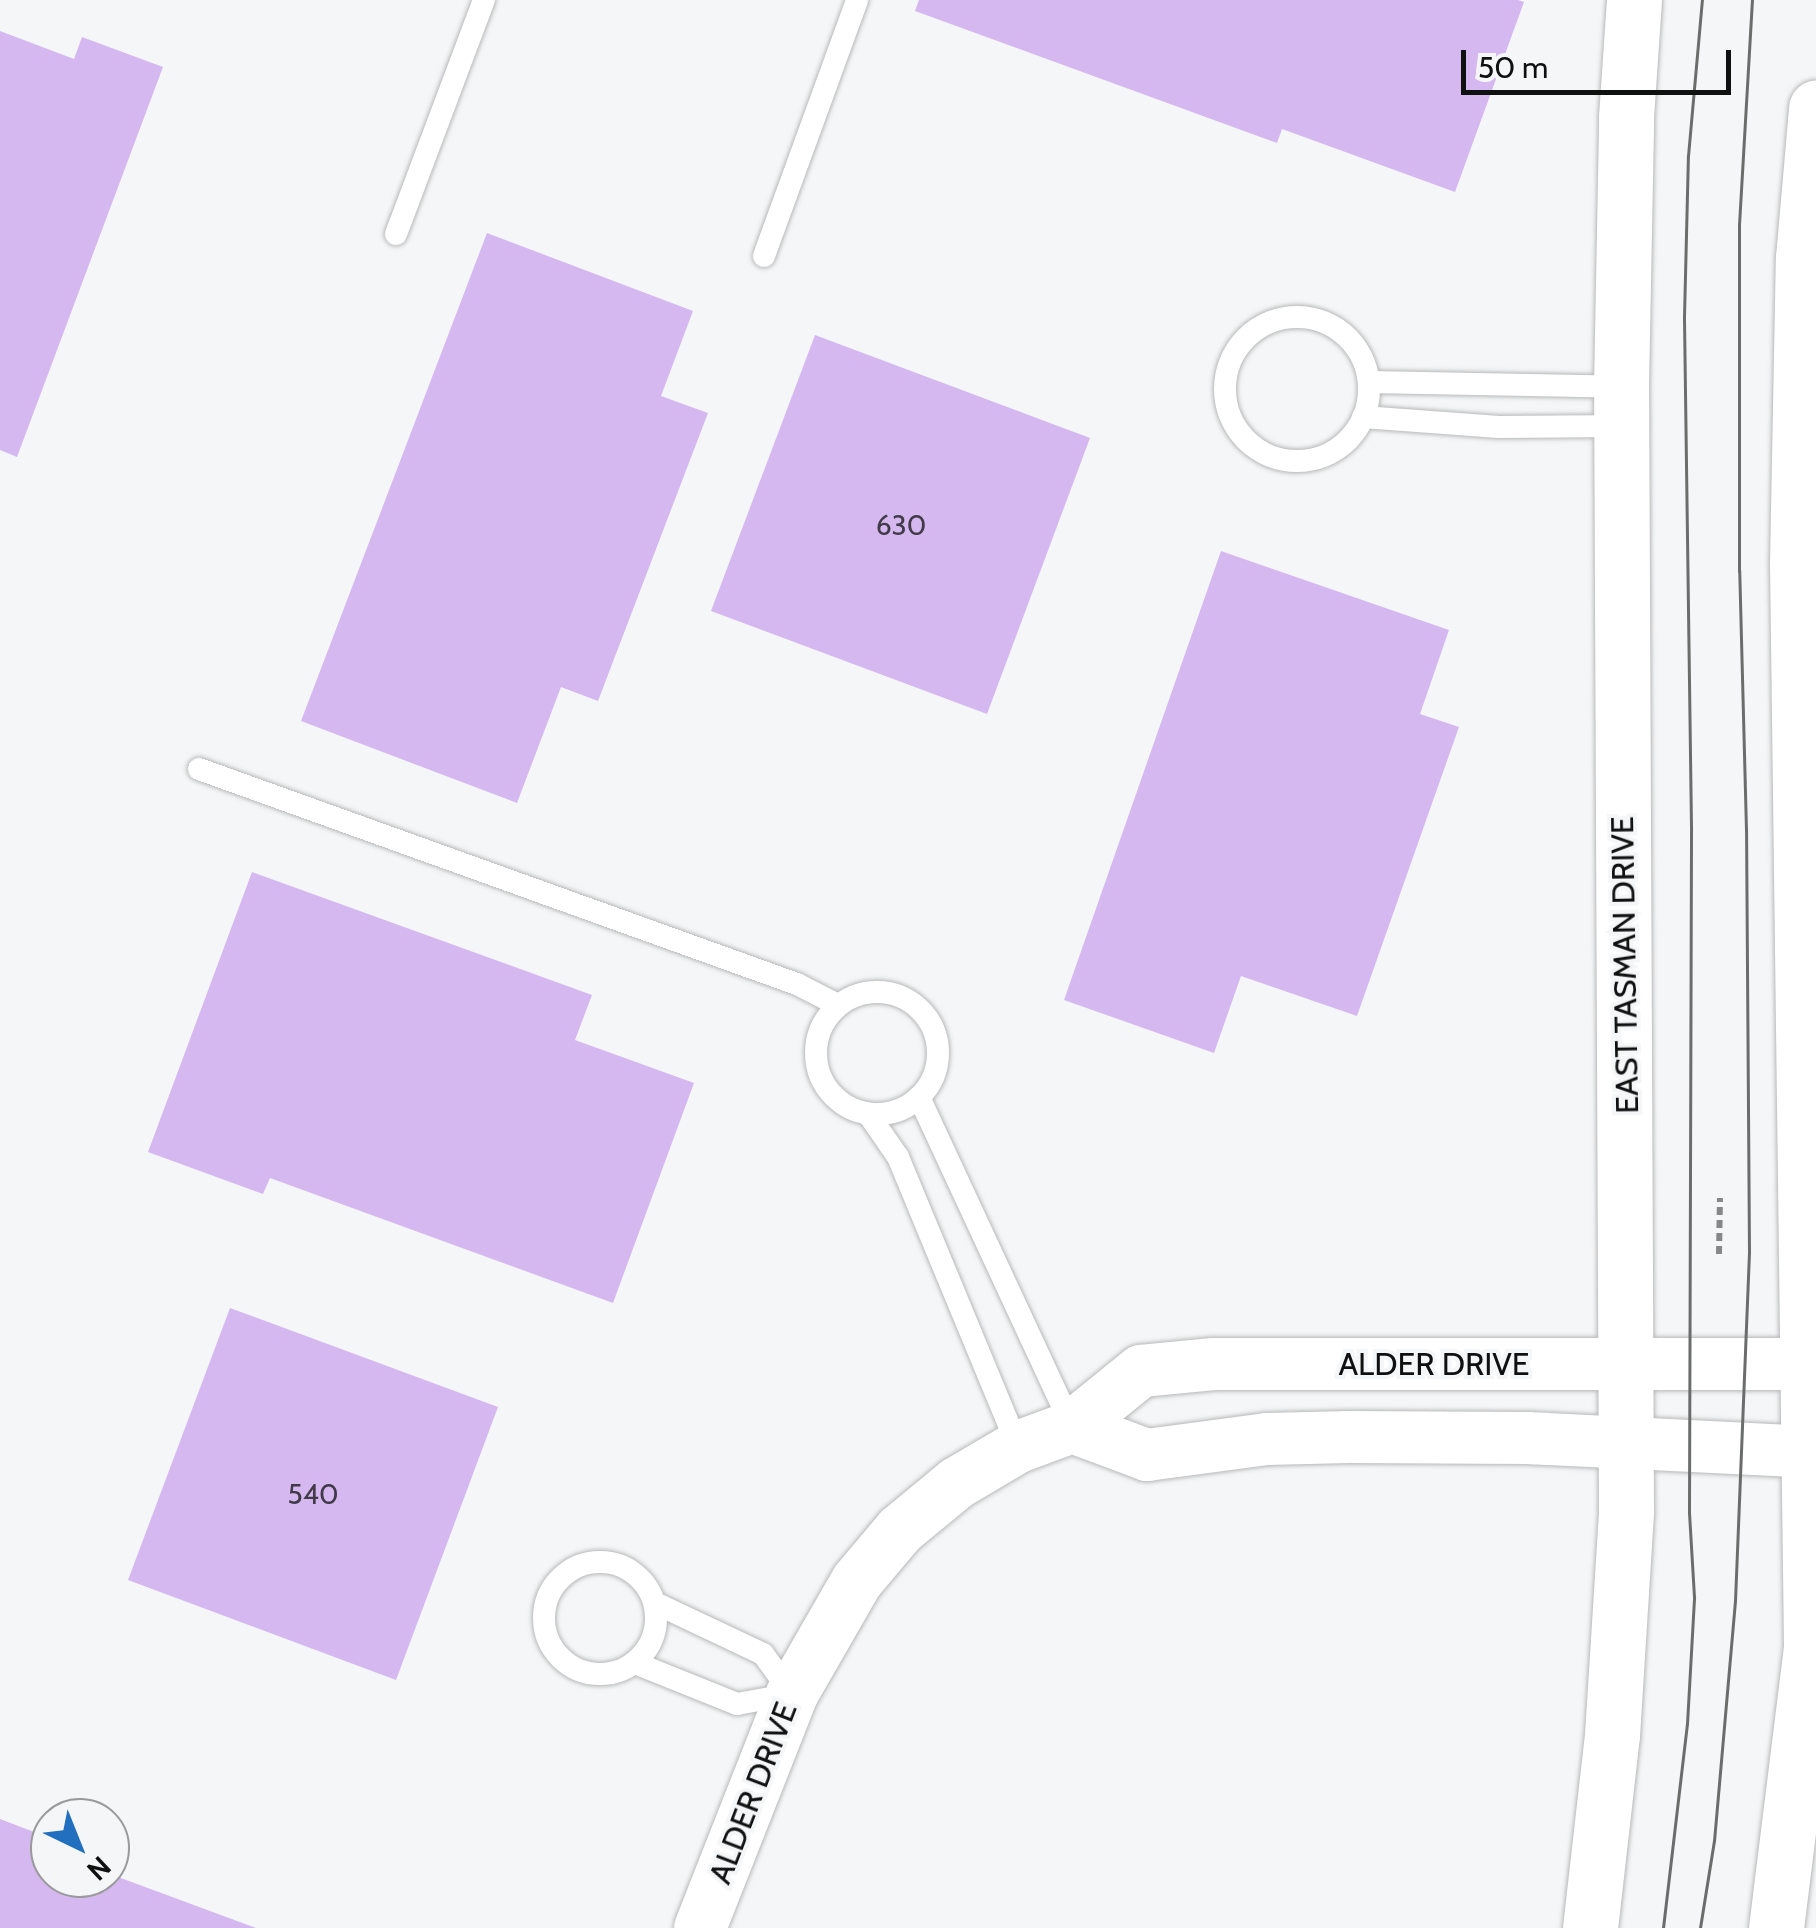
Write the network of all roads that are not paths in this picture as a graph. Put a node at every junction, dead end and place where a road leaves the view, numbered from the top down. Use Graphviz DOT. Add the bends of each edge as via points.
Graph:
graph roads {
  1 [pos="484,0"];
  2 [pos="857,0"];
  3 [pos="1634,0"];
  4 [pos="1816,108"];
  5 [pos="396,234"];
  6 [pos="764,256"];
  7 [pos="1370,382"];
  8 [pos="1622,407"];
  9 [pos="1363,417"];
  10 [pos="199,769"];
  11 [pos="838,1004"];
  12 [pos="920,1097"];
  13 [pos="870,1115"];
  14 [pos="1627,1364"];
  15 [pos="1812,1364"];
  16 [pos="1072,1427"];
  17 [pos="1626,1443"];
  18 [pos="1018,1447"];
  19 [pos="1812,1452"];
  20 [pos="655,1603"];
  21 [pos="634,1663"];
  22 [pos="792,1694"];
  23 [pos="700,1928"];
  24 [pos="1590,1928"];
  25 [pos="1776,1928"];
  1 -- 5 [label="lane"];
  2 -- 6 [label="lane"];
  3 -- 8 [label="main road, EAST TASMAN DRIVE"];
  4 -- 15 [label="main road" via="1803,258 1797,545"];
  7 -- 8 [label="lane"];
  7 -- 9 [label="lane"];
  7 -- 9 [label="lane" via="1362,355 1344,332 1319,318 1290,316 1263,324 1240,342 1226,367 1232,423 1274,459 1303,462 1330,454 1353,436"];
  8 -- 9 [label="lane" via="1500,427"];
  8 -- 14 [label="main road, EAST TASMAN DRIVE"];
  10 -- 11 [label="lane"];
  11 -- 12 [label="lane" via="884,991 926,1014 939,1060"];
  11 -- 13 [label="lane" via="819,1034 817,1070 837,1100"];
  12 -- 13 [label="lane" via="894,1113"];
  12 -- 16 [label="lane"];
  13 -- 18 [label="lane" via="898,1157"];
  14 -- 15 [label="street, ALDER DRIVE"];
  14 -- 16 [label="street, ALDER DRIVE" via="1214,1364 1142,1371"];
  14 -- 17 [label="main road, EAST TASMAN DRIVE"];
  15 -- 19 [label="main road"];
  16 -- 17 [label="street" via="1147,1455 1267,1438"];
  16 -- 18 [label="street, ALDER DRIVE"];
  17 -- 19 [label="street"];
  17 -- 24 [label="main road, EAST TASMAN DRIVE" via="1614,1715"];
  18 -- 22 [label="street, ALDER DRIVE" via="957,1483 900,1530 857,1581"];
  19 -- 25 [label="main road" via="1811,1646"];
  20 -- 21 [label="lane" via="650,1646"];
  20 -- 21 [label="lane" via="629,1568 608,1561 565,1572 551,1589 545,1633 554,1652 593,1674"];
  20 -- 22 [label="lane" via="762,1654"];
  21 -- 22 [label="lane" via="737,1704"];
  22 -- 23 [label="street, ALDER DRIVE"];
}
